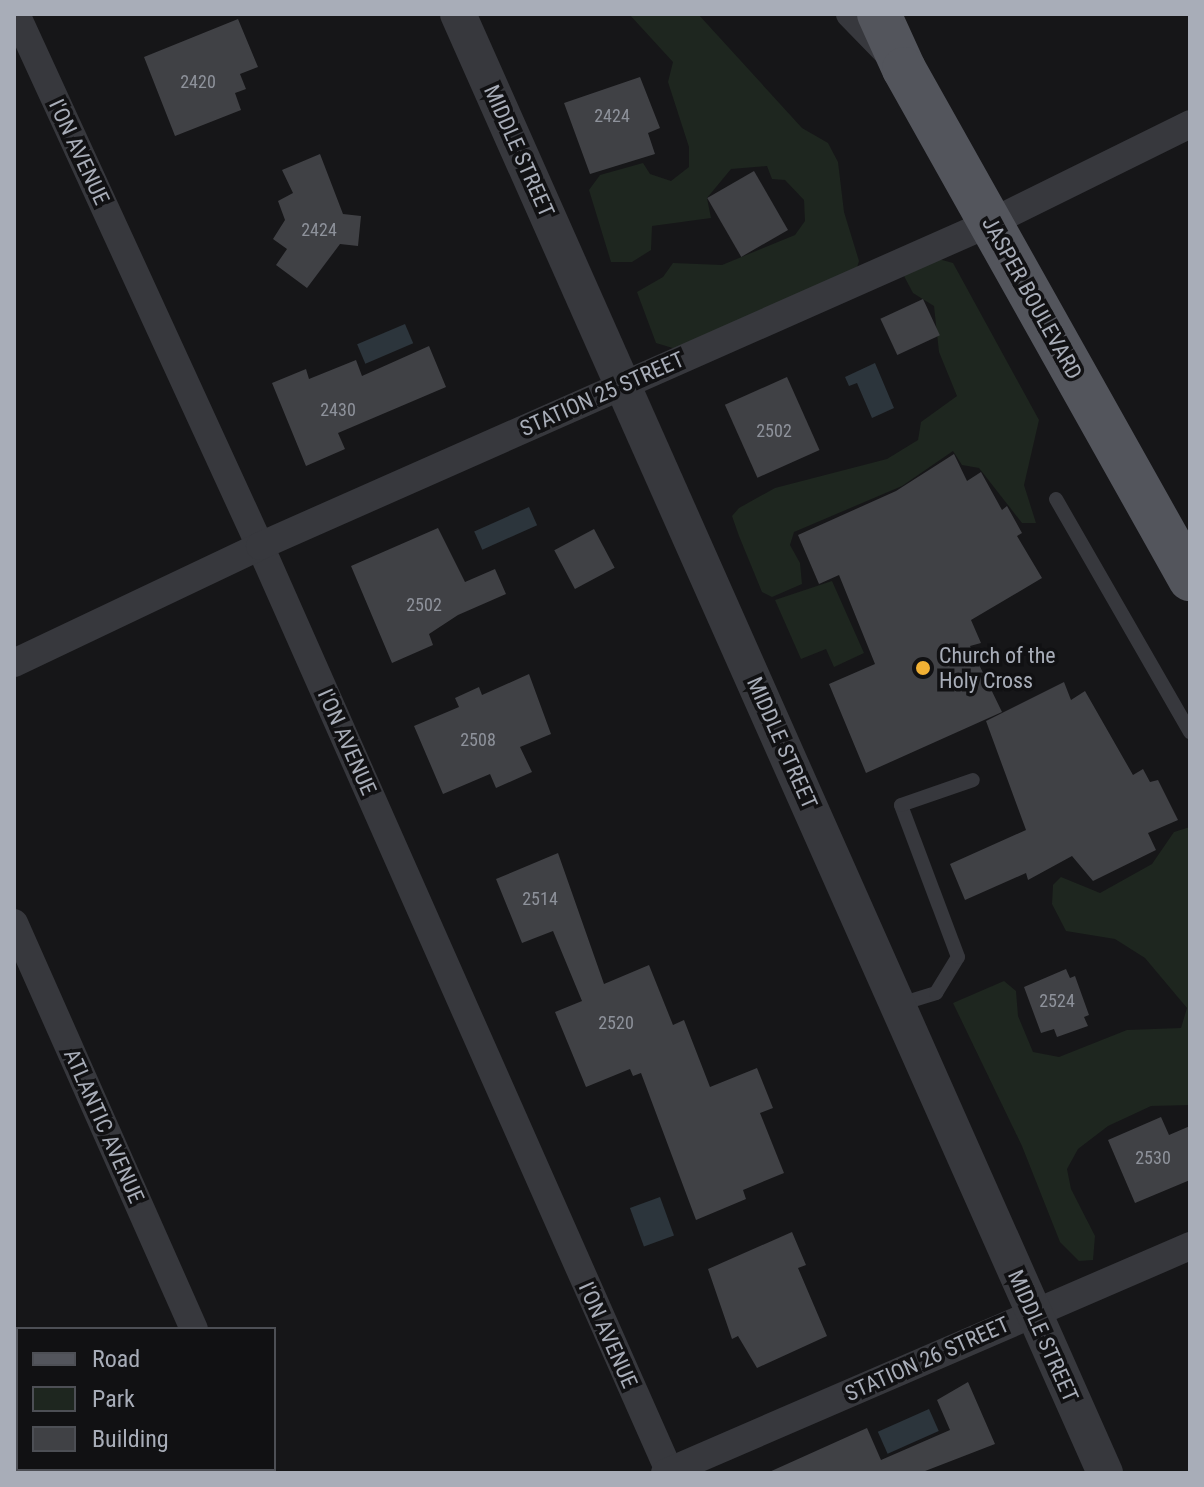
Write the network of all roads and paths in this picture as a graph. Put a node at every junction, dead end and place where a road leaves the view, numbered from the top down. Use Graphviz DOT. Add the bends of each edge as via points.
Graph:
graph roads {
  1 [pos="16,14"];
  2 [pos="458,14"];
  3 [pos="850,14"];
  4 [pos="879,14"];
  5 [pos="904,69"];
  6 [pos="1190,124"];
  7 [pos="990,223"];
  8 [pos="624,383"];
  9 [pos="1056,499"];
  10 [pos="260,546"];
  11 [pos="1190,579"];
  12 [pos="14,663"];
  13 [pos="1190,732"];
  14 [pos="973,780"];
  15 [pos="14,923"];
  16 [pos="897,1005"];
  17 [pos="1190,1246"];
  18 [pos="1032,1313"];
  19 [pos="193,1327"];
  20 [pos="668,1472"];
  21 [pos="1105,1473"];
  1 -- 10 [label="street, I'ON AVENUE"];
  2 -- 8 [label="street, MIDDLE STREET"];
  3 -- 5 [label="street"];
  4 -- 5 [label="main road, JASPER BOULEVARD"];
  5 -- 7 [label="main road, JASPER BOULEVARD"];
  6 -- 7 [label="street, STATION 25 STREET"];
  7 -- 8 [label="street, STATION 25 STREET"];
  7 -- 11 [label="main road, JASPER BOULEVARD"];
  8 -- 10 [label="street, STATION 25 STREET"];
  8 -- 16 [label="street, MIDDLE STREET"];
  9 -- 13 [label="lane"];
  10 -- 12 [label="street, STATION 25 STREET"];
  10 -- 20 [label="street, I'ON AVENUE"];
  14 -- 16 [label="lane" via="901,805 958,957 936,993"];
  15 -- 19 [label="street, ATLANTIC AVENUE"];
  16 -- 18 [label="street, MIDDLE STREET"];
  17 -- 18 [label="street, STATION 26 STREET"];
  18 -- 20 [label="street, STATION 26 STREET"];
  18 -- 21 [label="street, MIDDLE STREET"];
}
